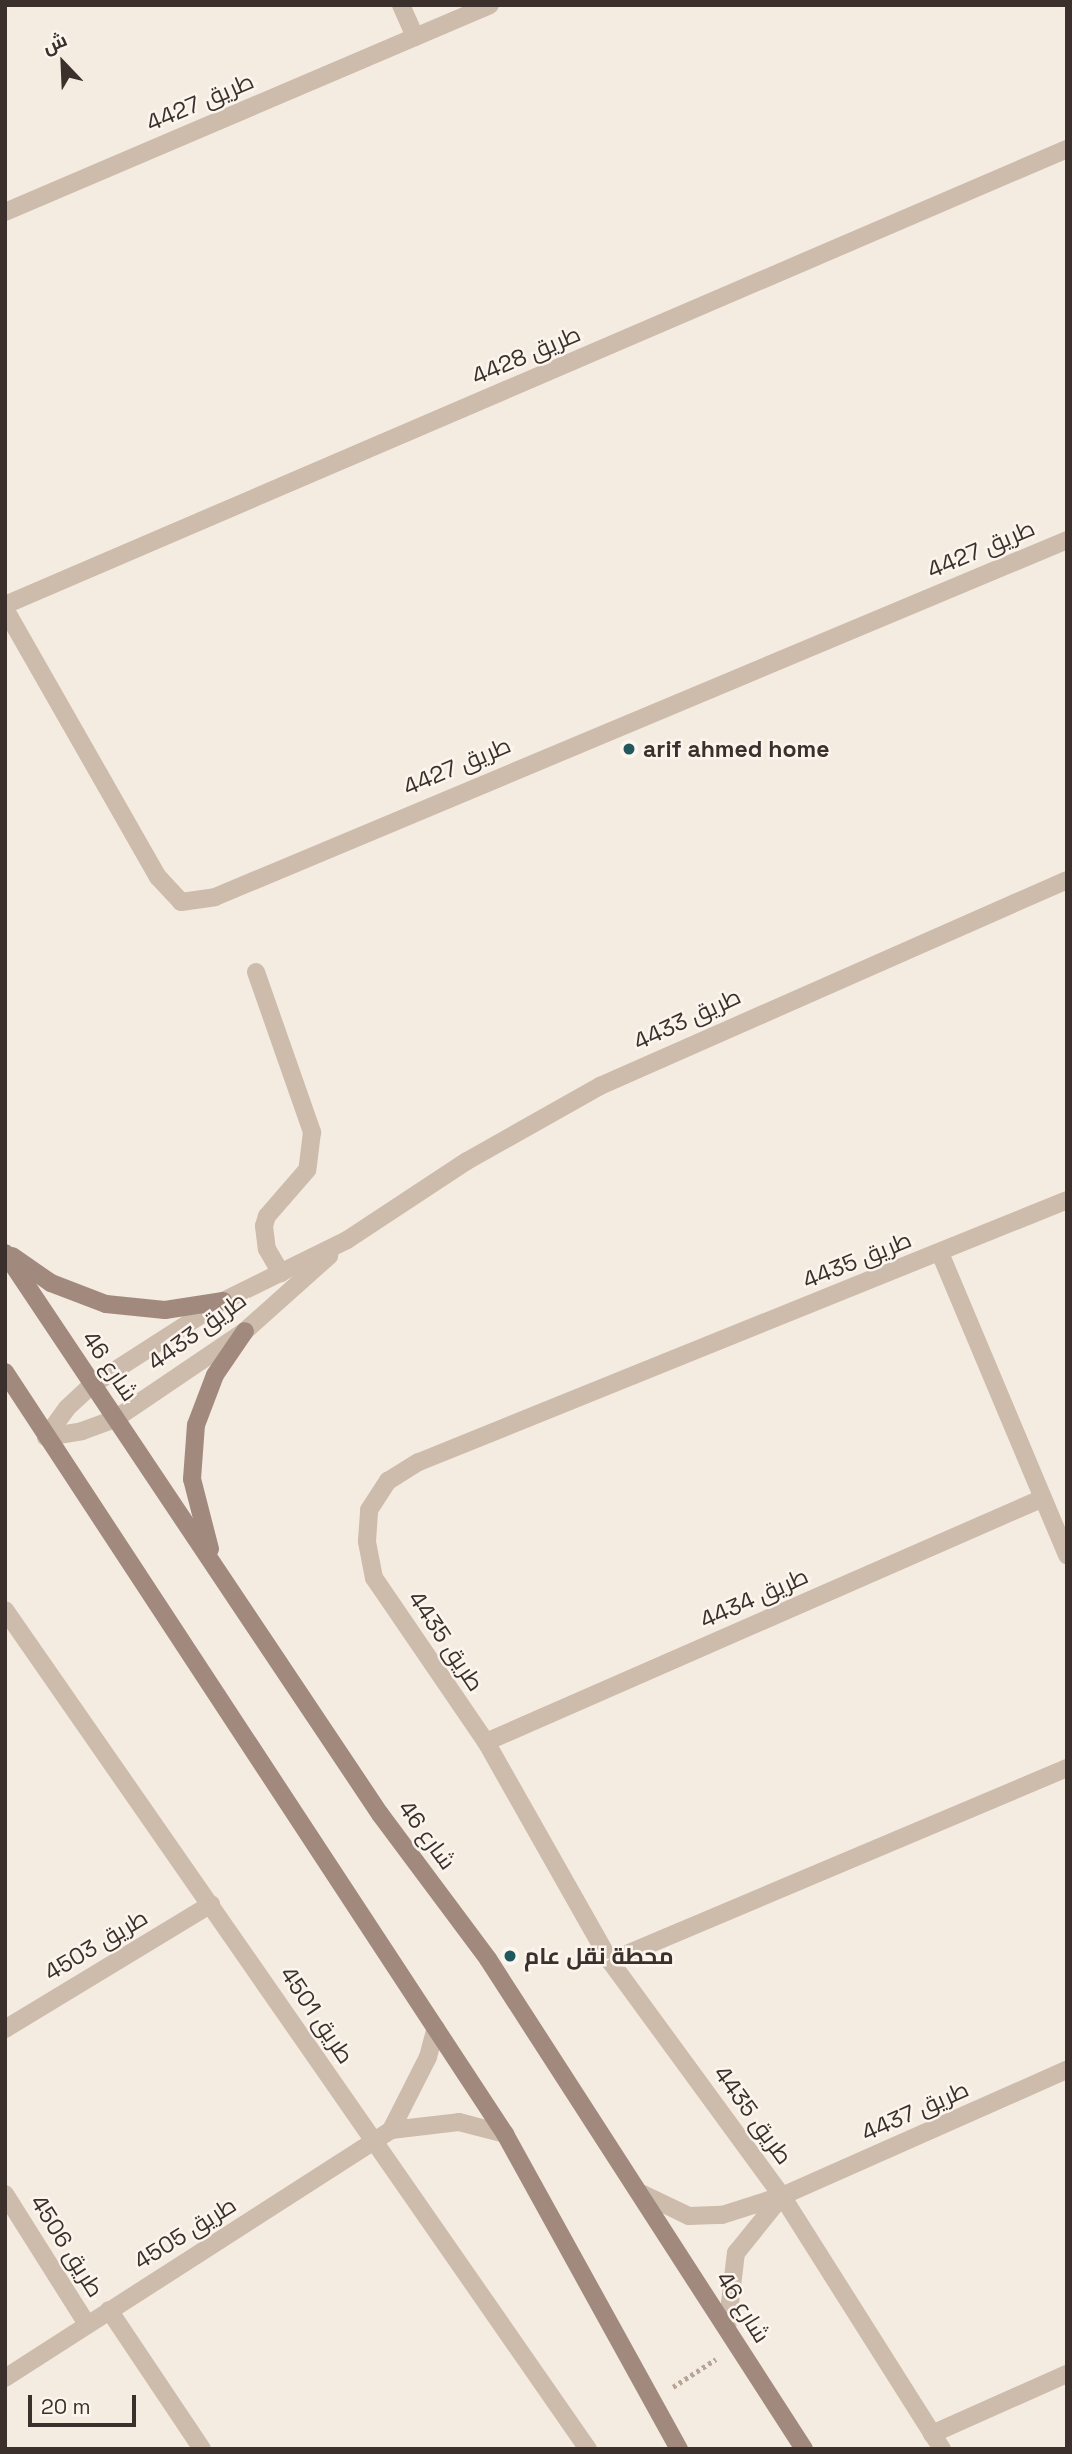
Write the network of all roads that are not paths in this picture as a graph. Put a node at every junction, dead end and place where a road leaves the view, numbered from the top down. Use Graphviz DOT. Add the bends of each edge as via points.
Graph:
graph roads {
  1 [pos="401,5"];
  2 [pos="490,5"];
  3 [pos="415,37"];
  4 [pos="1067,149"];
  5 [pos="5,212"];
  6 [pos="1067,540"];
  7 [pos="5,607"];
  8 [pos="1067,880"];
  9 [pos="256,972"];
  10 [pos="1067,1200"];
  11 [pos="347,1240"];
  12 [pos="5,1252"];
  13 [pos="940,1253"];
  14 [pos="281,1273"];
  15 [pos="223,1301"];
  16 [pos="245,1331"];
  17 [pos="5,1372"];
  18 [pos="92,1385"];
  19 [pos="115,1419"];
  20 [pos="46,1437"];
  21 [pos="1041,1499"];
  22 [pos="1067,1555"];
  23 [pos="225,1585"];
  24 [pos="5,1610"];
  25 [pos="486,1742"];
  26 [pos="1067,1768"];
  27 [pos="211,1904"];
  28 [pos="610,1961"];
  29 [pos="436,2028"];
  30 [pos="5,2029"];
  31 [pos="1067,2070"];
  32 [pos="391,2130"];
  33 [pos="505,2134"];
  34 [pos="374,2143"];
  35 [pos="5,2194"];
  36 [pos="643,2194"];
  37 [pos="782,2196"];
  38 [pos="109,2310"];
  39 [pos="87,2324"];
  40 [pos="727,2328"];
  41 [pos="1067,2374"];
  42 [pos="5,2378"];
  43 [pos="937,2441"];
  44 [pos="202,2449"];
  45 [pos="588,2449"];
  46 [pos="679,2449"];
  47 [pos="804,2449"];
  1 -- 3 [label="street"];
  2 -- 3 [label="street, طريق 4427"];
  3 -- 5 [label="street, طريق 4427"];
  4 -- 7 [label="street, طريق 4428"];
  6 -- 7 [label="street, طريق 4427" via="215,897 181,902 158,877"];
  8 -- 11 [label="street, طريق 4433" via="600,1086 467,1161"];
  9 -- 14 [label="street" via="312,1132 307,1170 279,1200 264,1226 267,1248"];
  10 -- 13 [label="street, طريق 4435"];
  11 -- 14 [label="street, طريق 4433"];
  11 -- 16 [label="street, طريق 4433"];
  12 -- 15 [label="main road" via="51,1283 106,1304 165,1310"];
  12 -- 18 [label="main road, شارع 46"];
  13 -- 21 [label="street"];
  13 -- 25 [label="street, طريق 4435" via="419,1462 388,1481 369,1510 367,1541 374,1578"];
  14 -- 15 [label="street, طريق 4433"];
  15 -- 18 [label="street, طريق 4433"];
  16 -- 19 [label="street, طريق 4433"];
  16 -- 23 [label="main road" via="215,1375 196,1425 192,1479 203,1532"];
  17 -- 20 [label="main road"];
  18 -- 19 [label="main road, شارع 46"];
  18 -- 20 [label="street, طريق 4433"];
  19 -- 20 [label="street, طريق 4433"];
  19 -- 23 [label="main road, شارع 46"];
  20 -- 29 [label="main road"];
  21 -- 22 [label="street"];
  21 -- 25 [label="street, طريق 4434"];
  23 -- 36 [label="main road, شارع 46" via="380,1814 488,1959"];
  24 -- 27 [label="street, طريق 4501"];
  25 -- 28 [label="street, طريق 4435"];
  26 -- 28 [label="street"];
  27 -- 30 [label="street, طريق 4503"];
  27 -- 34 [label="street, طريق 4501"];
  28 -- 37 [label="street, طريق 4435"];
  29 -- 32 [label="street, طريق 4505" via="414,2090"];
  29 -- 33 [label="main road"];
  31 -- 37 [label="street, طريق 4437"];
  32 -- 33 [label="street" via="459,2122"];
  32 -- 34 [label="street, طريق 4505"];
  33 -- 46 [label="main road"];
  34 -- 38 [label="street, طريق 4505"];
  34 -- 45 [label="street, طريق 4501"];
  35 -- 39 [label="street, طريق 4506"];
  36 -- 37 [label="street, طريق 4437" via="689,2216 707,2218"];
  36 -- 40 [label="main road, شارع 46"];
  37 -- 40 [label="street, طريق 4437" via="736,2253"];
  37 -- 43 [label="street, طريق 4435"];
  38 -- 39 [label="street, طريق 4505"];
  38 -- 44 [label="street, طريق 4506"];
  39 -- 42 [label="street, طريق 4505"];
  40 -- 47 [label="main road, شارع 46"];
  41 -- 43 [label="street, طريق 4435"];
}
